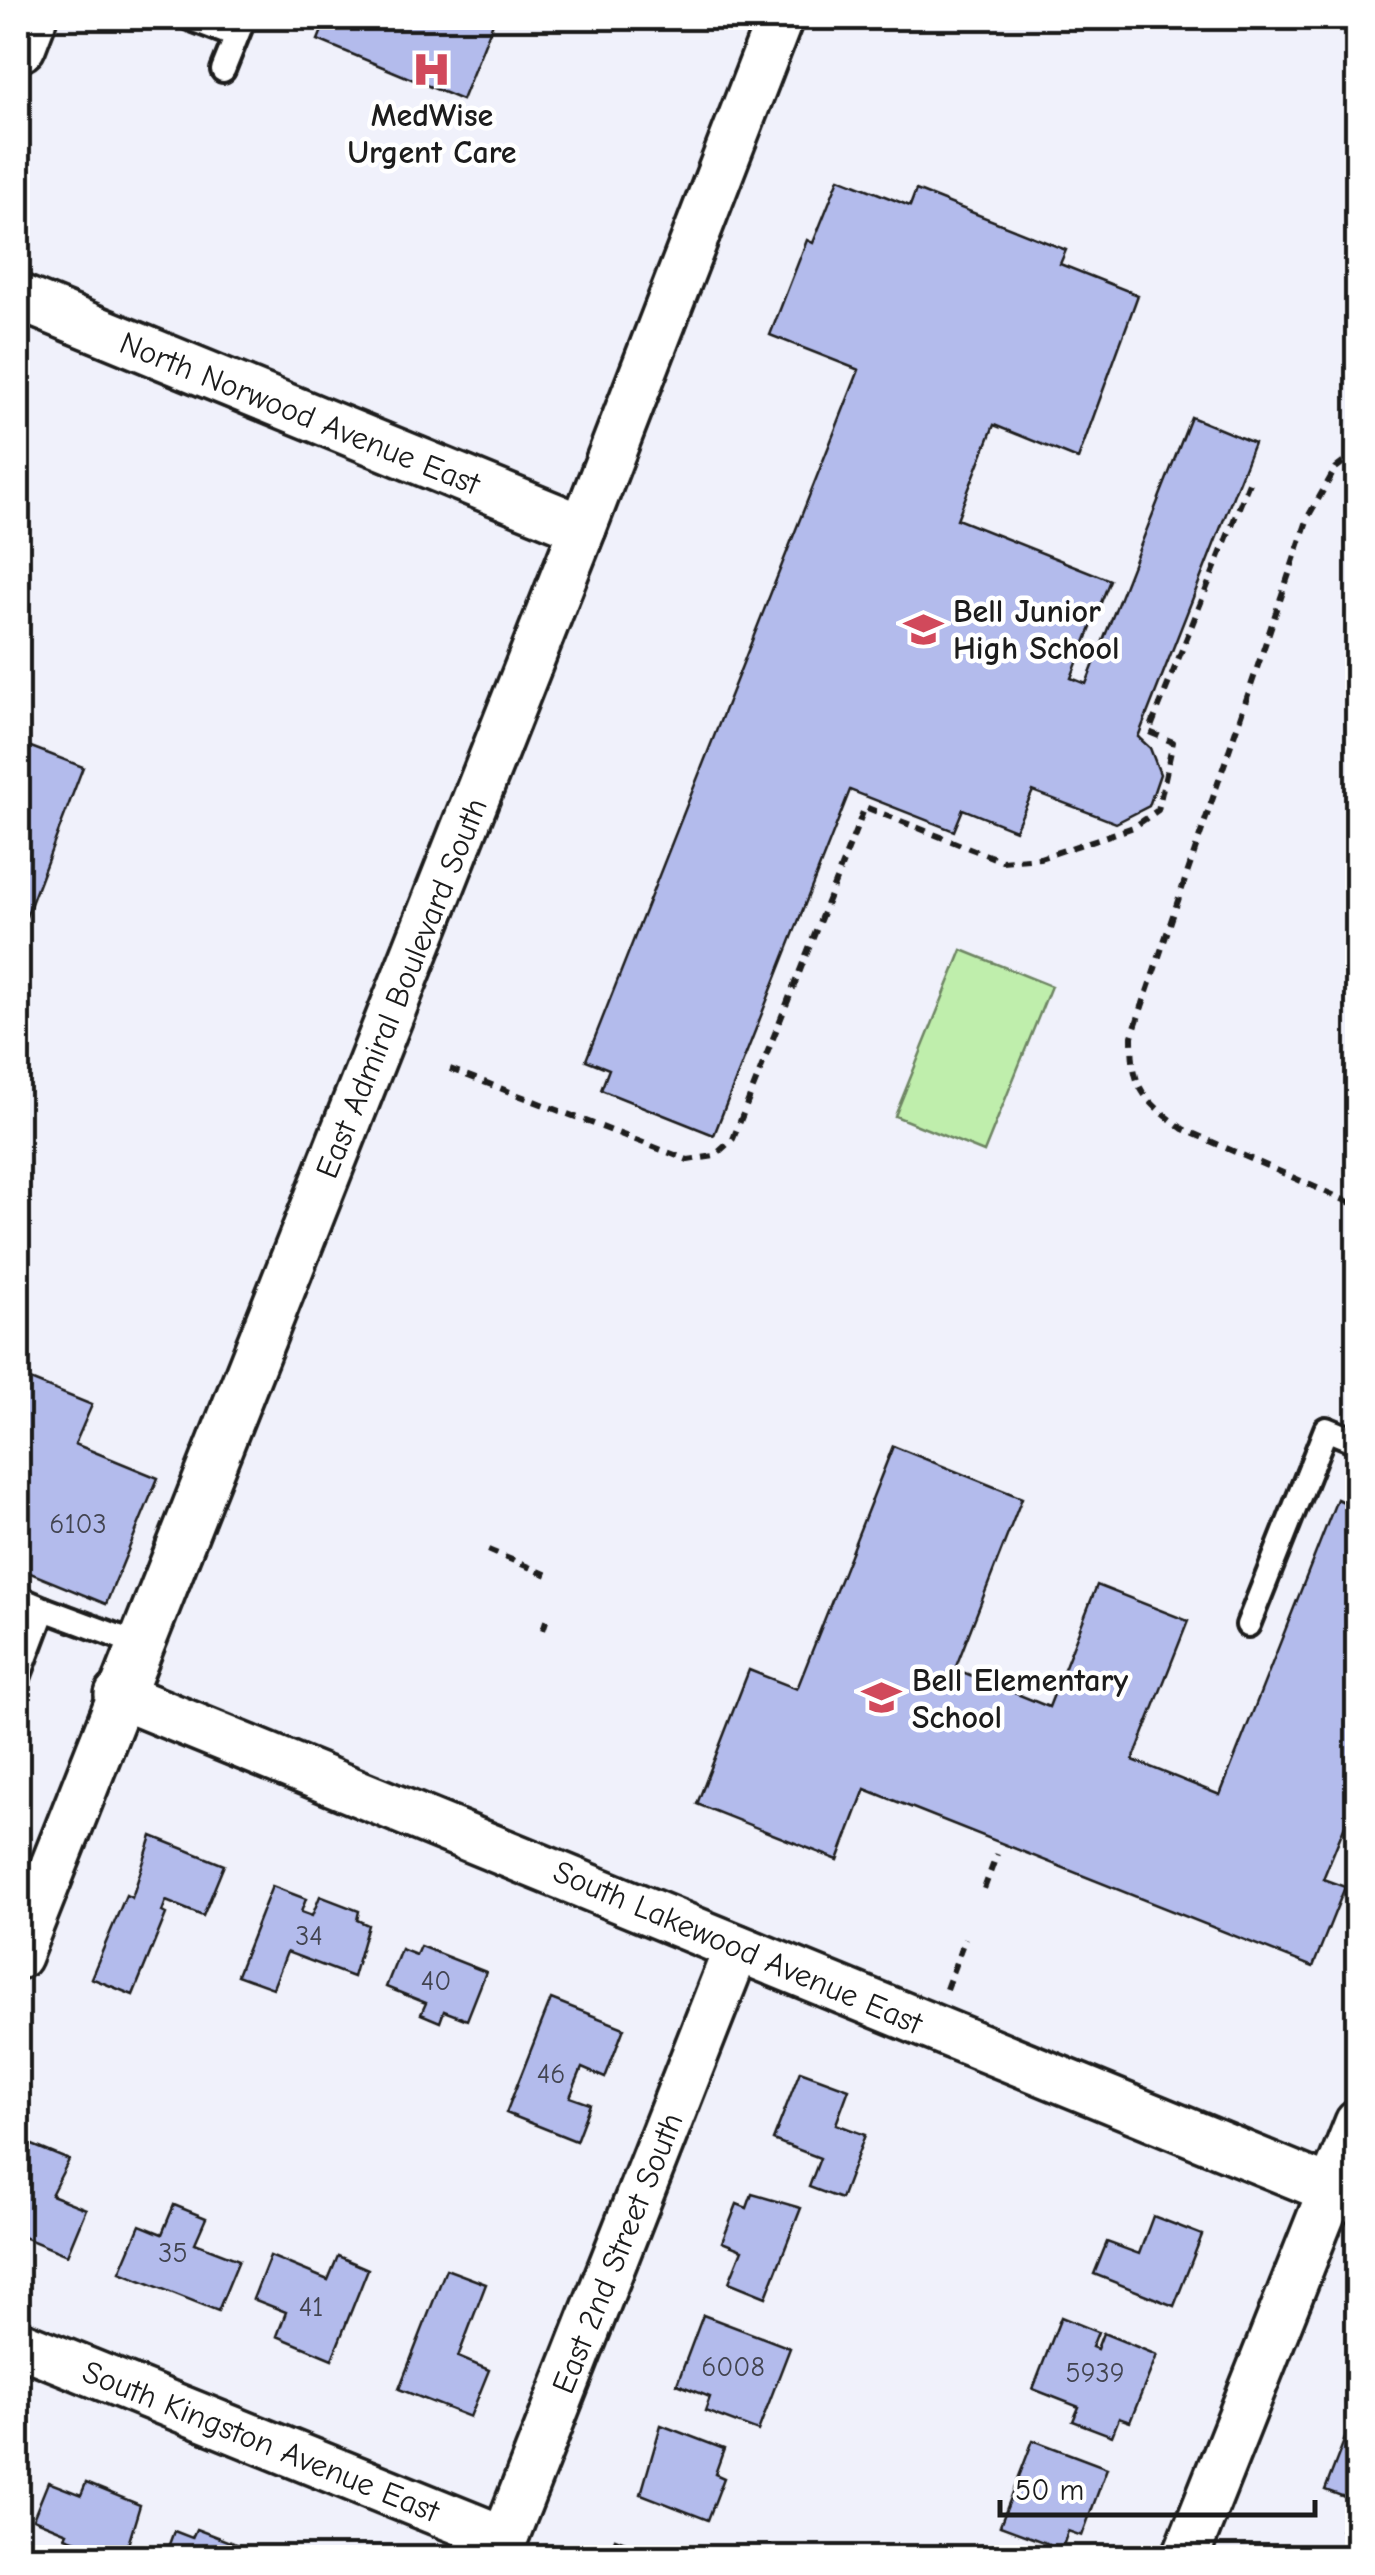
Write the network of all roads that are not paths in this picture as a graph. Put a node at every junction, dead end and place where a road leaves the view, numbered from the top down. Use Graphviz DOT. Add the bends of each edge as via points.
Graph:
graph roads {
  1 [pos="28,18"];
  2 [pos="189,18"];
  3 [pos="780,18"];
  4 [pos="240,27"];
  5 [pos="18,44"];
  6 [pos="224,70"];
  7 [pos="18,297"];
  8 [pos="583,528"];
  9 [pos="1358,1442"];
  10 [pos="18,1598"];
  11 [pos="44,1610"];
  12 [pos="1248,1625"];
  13 [pos="138,1644"];
  14 [pos="18,1678"];
  15 [pos="118,1695"];
  16 [pos="738,1948"];
  17 [pos="18,1956"];
  18 [pos="1358,2123"];
  19 [pos="1345,2196"];
  20 [pos="18,2343"];
  21 [pos="501,2548"];
  22 [pos="1185,2558"];
  1 -- 5 [label="main road"];
  2 -- 4 [label="lane"];
  3 -- 8 [label="street, East Admiral Boulevard South"];
  4 -- 6 [label="lane"];
  7 -- 8 [label="street, North Norwood Avenue East"];
  8 -- 13 [label="street, East Admiral Boulevard South"];
  9 -- 12 [label="lane" via="1326,1429"];
  10 -- 11 [label="lane"];
  11 -- 13 [label="lane"];
  11 -- 14 [label="lane"];
  13 -- 15 [label="street, East Admiral Boulevard South"];
  15 -- 16 [label="street, South Lakewood Avenue East"];
  15 -- 17 [label="street, East Admiral Boulevard South"];
  16 -- 19 [label="street, South Lakewood Avenue East"];
  16 -- 21 [label="street, East 2nd Street South"];
  18 -- 19 [label="street"];
  19 -- 22 [label="street"];
  20 -- 21 [label="street, South Kingston Avenue East"];
}
